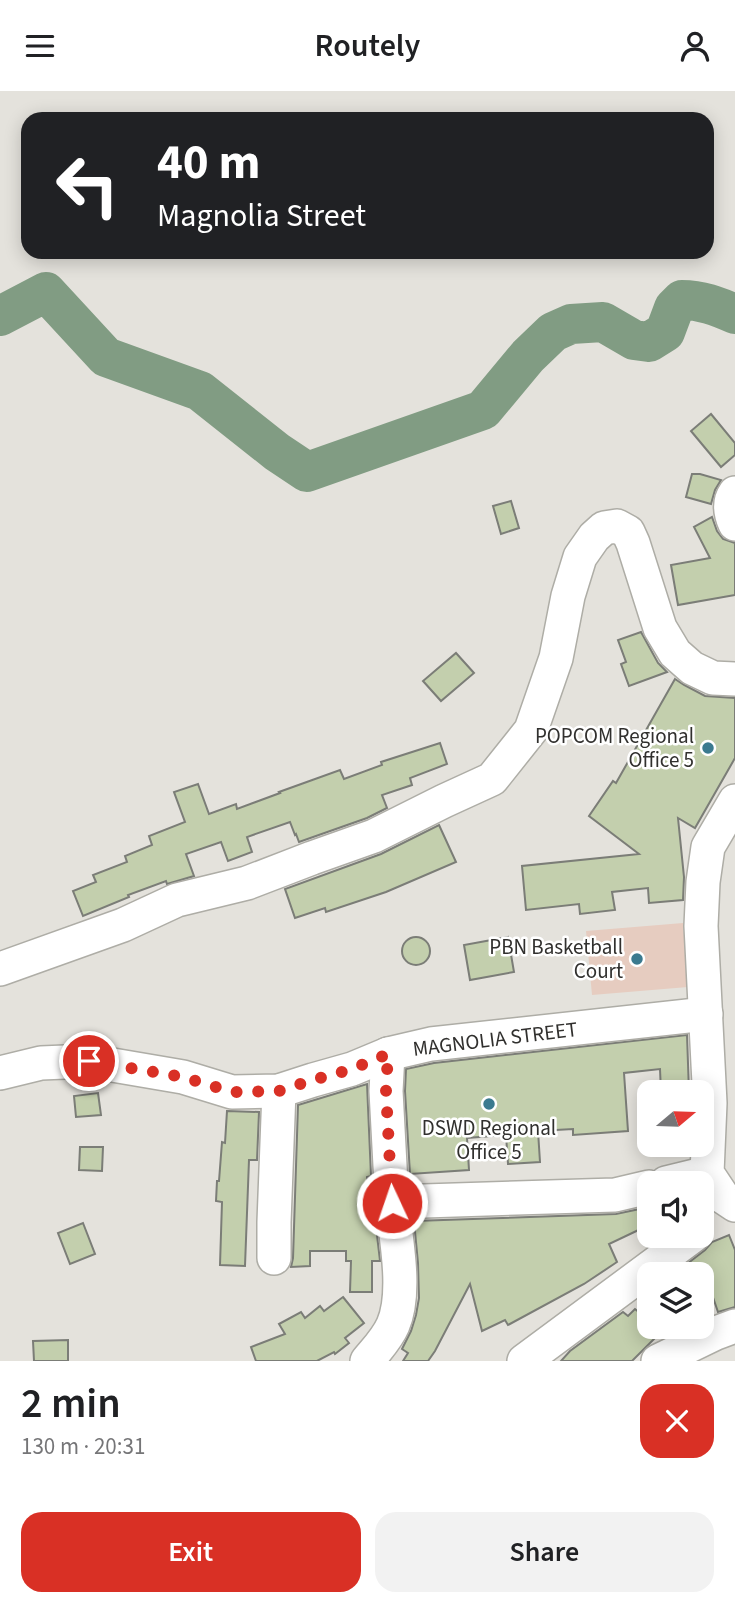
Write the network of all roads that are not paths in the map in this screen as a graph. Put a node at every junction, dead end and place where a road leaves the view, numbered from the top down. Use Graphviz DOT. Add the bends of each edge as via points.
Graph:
graph roads {
  1 [pos="735,493"];
  2 [pos="735,524"];
  3 [pos="735,679"];
  4 [pos="735,801"];
  5 [pos="724,839"];
  6 [pos="0,969"];
  7 [pos="706,1014"];
  8 [pos="388,1054"];
  9 [pos="0,1073"];
  10 [pos="279,1091"];
  11 [pos="707,1171"];
  12 [pos="714,1184"];
  13 [pos="637,1190"];
  14 [pos="392,1203"];
  15 [pos="735,1205"];
  16 [pos="714,1221"];
  17 [pos="677,1248"];
  18 [pos="274,1258"];
  19 [pos="735,1326"];
  20 [pos="367,1361"];
  21 [pos="524,1361"];
  22 [pos="658,1361"];
  1 -- 2 [label="street" via="730,505"];
  3 -- 6 [label="street" via="713,678 675,653 660,628 628,532 604,528 580,557 556,658 531,730 492,779 374,836 247,883 177,900 123,925"];
  4 -- 5 [label="street"];
  5 -- 7 [label="street" via="708,847 703,882"];
  7 -- 8 [label="street, MAGNOLIA STREET" via="430,1044"];
  7 -- 11 [label="street"];
  8 -- 10 [label="street, MAGNOLIA STREET"];
  8 -- 14 [label="street"];
  9 -- 10 [label="street, MAGNOLIA STREET" via="41,1063 89,1061 183,1077 232,1092"];
  10 -- 18 [label="street"];
  12 -- 15 [label="street"];
  13 -- 14 [label="street" via="615,1195"];
  14 -- 20 [label="street" via="400,1300 393,1325"];
  15 -- 16 [label="street"];
  17 -- 21 [label="street"];
  19 -- 22 [label="street"];
}
